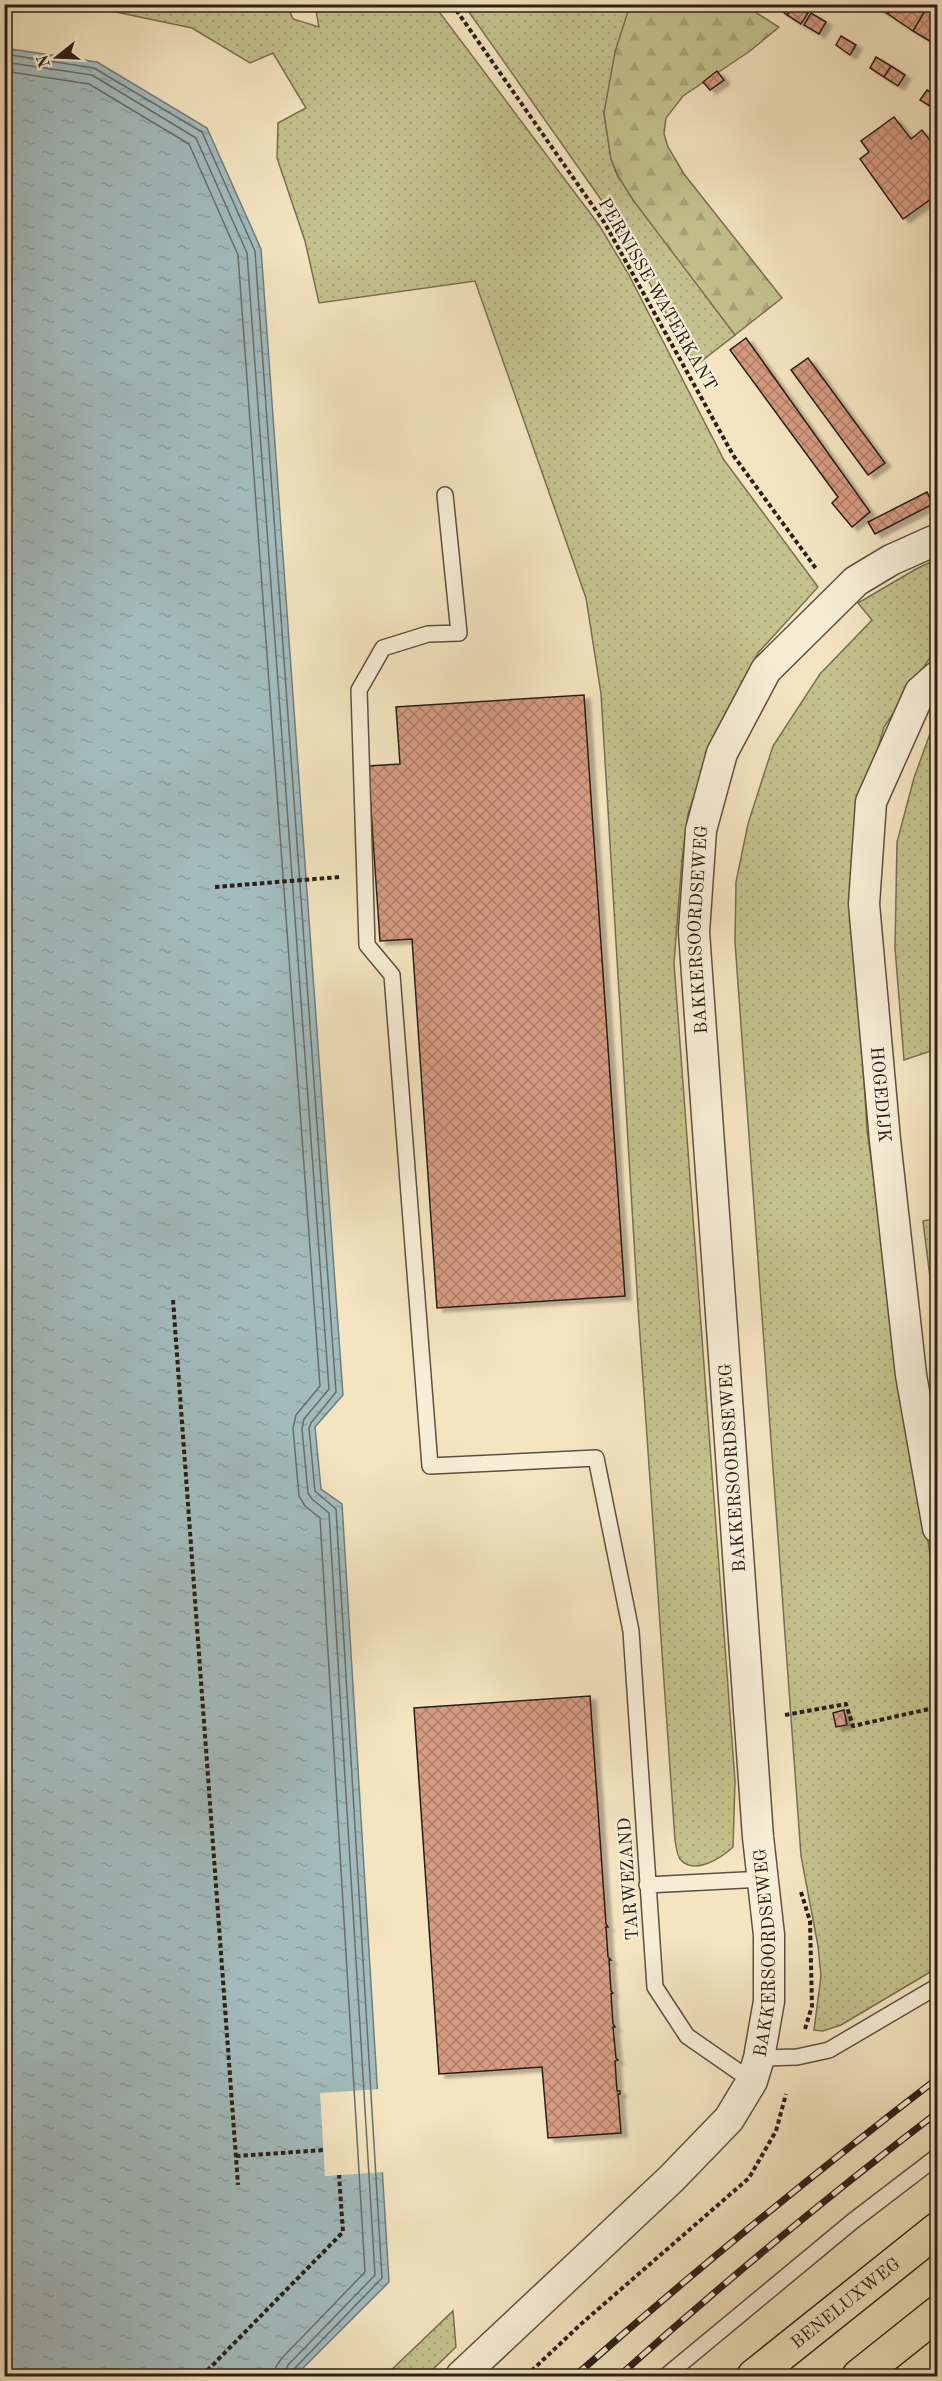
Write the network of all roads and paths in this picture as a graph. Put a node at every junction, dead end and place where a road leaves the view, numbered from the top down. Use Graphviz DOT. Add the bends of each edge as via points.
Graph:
graph roads {
  1 [pos="452,4"];
  2 [pos="445,495"];
  3 [pos="938,539"];
  4 [pos="838,598"];
  5 [pos="938,676"];
  6 [pos="350,876"];
  7 [pos="215,887"];
  8 [pos="173,1300"];
  9 [pos="938,1528"];
  10 [pos="938,1707"];
  11 [pos="781,1716"];
  12 [pos="764,1878"];
  13 [pos="647,1885"];
  14 [pos="938,1986"];
  15 [pos="755,2070"];
  16 [pos="324,2150"];
  17 [pos="236,2156"];
  18 [pos="938,2156"];
  19 [pos="339,2175"];
  20 [pos="238,2185"];
  21 [pos="938,2229"];
  22 [pos="938,2313"];
  23 [pos="202,2376"];
  24 [pos="461,2376"];
  25 [pos="666,2376"];
  26 [pos="754,2376"];
  27 [pos="859,2376"];
  1 -- 4 [label="path, PERNISSE WATERKANT" via="604,222 733,455"];
  2 -- 13 [label="lane, TARWEZAND" via="459,633 428,634 383,648 359,690 366,945 392,975 430,1466 596,1458 631,1631"];
  3 -- 4 [label="street, BAKKERSOORDSEWEG" via="891,560 856,581"];
  4 -- 12 [label="street, BAKKERSOORDSEWEG" via="766,670 722,753 701,830 694,932 758,1838"];
  5 -- 9 [label="street, HOGEDIJK" via="920,692 871,802 864,904 910,1375"];
  6 -- 7 [label="path"];
  8 -- 17 [label="path"];
  10 -- 11 [label="path" via="853,1726 846,1704"];
  12 -- 13 [label="lane"];
  12 -- 15 [label="street, BAKKERSOORDSEWEG" via="769,2001"];
  13 -- 15 [label="lane, TARWEZAND" via="655,1987 687,2036"];
  14 -- 15 [label="lane" via="828,2049"];
  15 -- 24 [label="street, BAKKERSOORDSEWEG" via="729,2119 671,2179"];
  16 -- 17 [label="path"];
  17 -- 20 [label="path"];
  18 -- 25 [label="lane"];
  19 -- 23 [label="path" via="343,2232"];
  21 -- 26 [label="highway, BENELUXWEG"];
  22 -- 27 [label="highway"];
}
